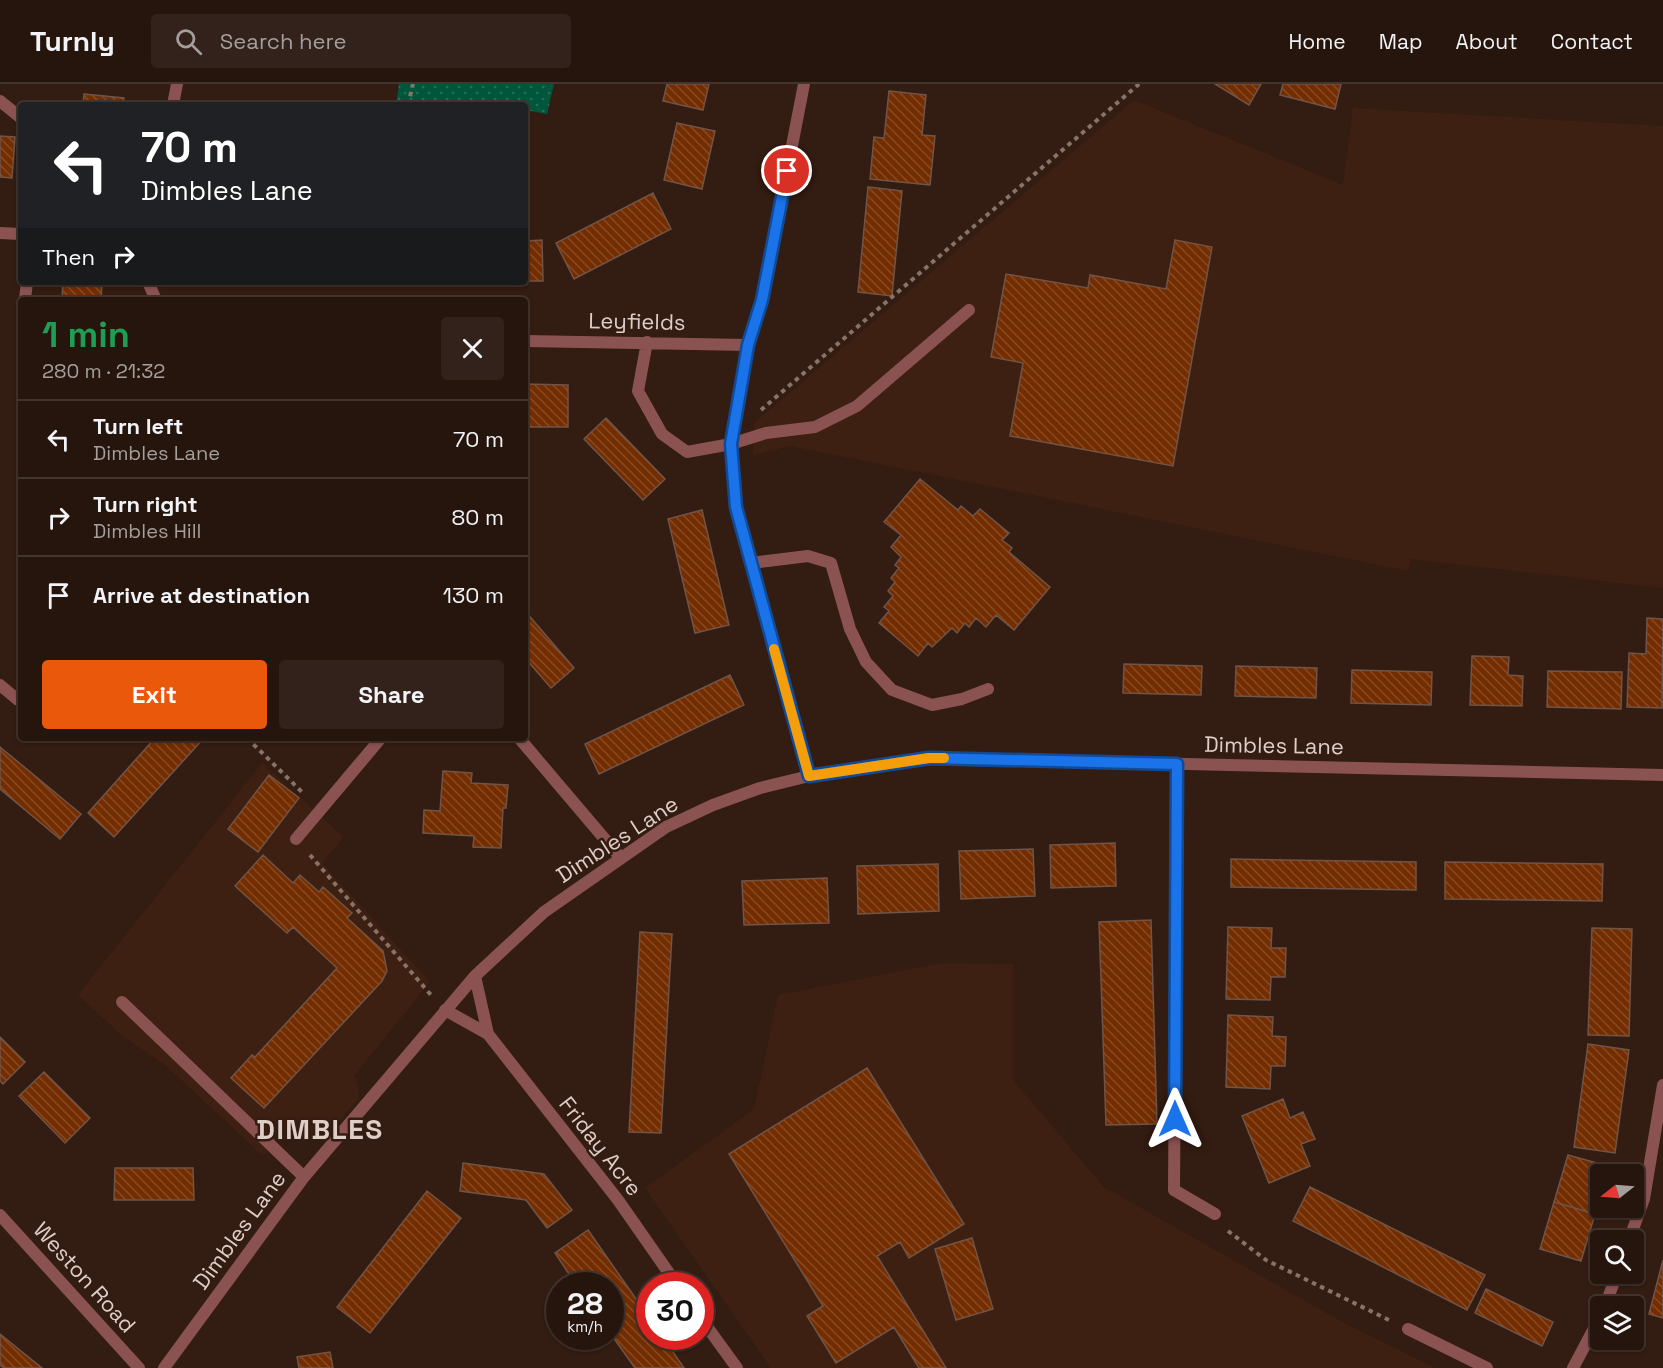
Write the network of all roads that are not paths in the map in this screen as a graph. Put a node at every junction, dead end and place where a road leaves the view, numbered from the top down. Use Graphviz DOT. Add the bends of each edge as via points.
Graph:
graph roads {
  1 [pos="177,84"];
  2 [pos="804,84"];
  3 [pos="0,101"];
  4 [pos="174,102"];
  5 [pos="18,116"];
  6 [pos="0,233"];
  7 [pos="18,234"];
  8 [pos="969,310"];
  9 [pos="528,340"];
  10 [pos="646,342"];
  11 [pos="748,345"];
  12 [pos="731,444"];
  13 [pos="751,563"];
  14 [pos="0,685"];
  15 [pos="988,689"];
  16 [pos="18,700"];
  17 [pos="378,741"];
  18 [pos="522,741"];
  19 [pos="1177,764"];
  20 [pos="1663,775"];
  21 [pos="809,776"];
  22 [pos="296,839"];
  23 [pos="620,857"];
  24 [pos="475,976"];
  25 [pos="122,1002"];
  26 [pos="445,1010"];
  27 [pos="488,1034"];
  28 [pos="1663,1085"];
  29 [pos="304,1177"];
  30 [pos="1215,1214"];
  31 [pos="0,1215"];
  32 [pos="1633,1230"];
  33 [pos="668,1272"];
  34 [pos="1408,1329"];
  35 [pos="714,1336"];
  36 [pos="1590,1336"];
  37 [pos="139,1368"];
  38 [pos="164,1368"];
  39 [pos="737,1368"];
  40 [pos="1487,1368"];
  41 [pos="1573,1368"];
  1 -- 4 [label="street"];
  2 -- 11 [label="street" via="762,300"];
  3 -- 5 [label="street"];
  6 -- 7 [label="street"];
  8 -- 12 [label="street" via="856,406 815,427"];
  9 -- 10 [label="street, Leyfields"];
  10 -- 11 [label="street, Leyfields"];
  10 -- 12 [label="street" via="638,391 662,434 687,452"];
  11 -- 12 [label="street"];
  12 -- 13 [label="street" via="736,507"];
  13 -- 15 [label="street" via="808,556 831,563 850,629 862,654 892,690 932,705"];
  13 -- 21 [label="street"];
  14 -- 16 [label="street"];
  17 -- 22 [label="street"];
  18 -- 23 [label="street"];
  19 -- 20 [label="street, Dimbles Lane"];
  19 -- 21 [label="street, Dimbles Lane" via="929,758"];
  19 -- 30 [label="street" via="1174,1190"];
  21 -- 23 [label="street, Dimbles Lane" via="713,805 666,827"];
  23 -- 24 [label="street, Dimbles Lane" via="544,912"];
  24 -- 26 [label="street, Dimbles Lane"];
  24 -- 27 [label="street, Friday Acre"];
  25 -- 29 [label="street"];
  26 -- 27 [label="street, Friday Acre"];
  26 -- 29 [label="street, Dimbles Lane"];
  27 -- 33 [label="street, Friday Acre" via="618,1200"];
  28 -- 32 [label="street" via="1644,1198"];
  29 -- 38 [label="street, Dimbles Lane"];
  31 -- 37 [label="street, Weston Road"];
  34 -- 40 [label="street"];
  35 -- 39 [label="street"];
  36 -- 41 [label="street"];
}
